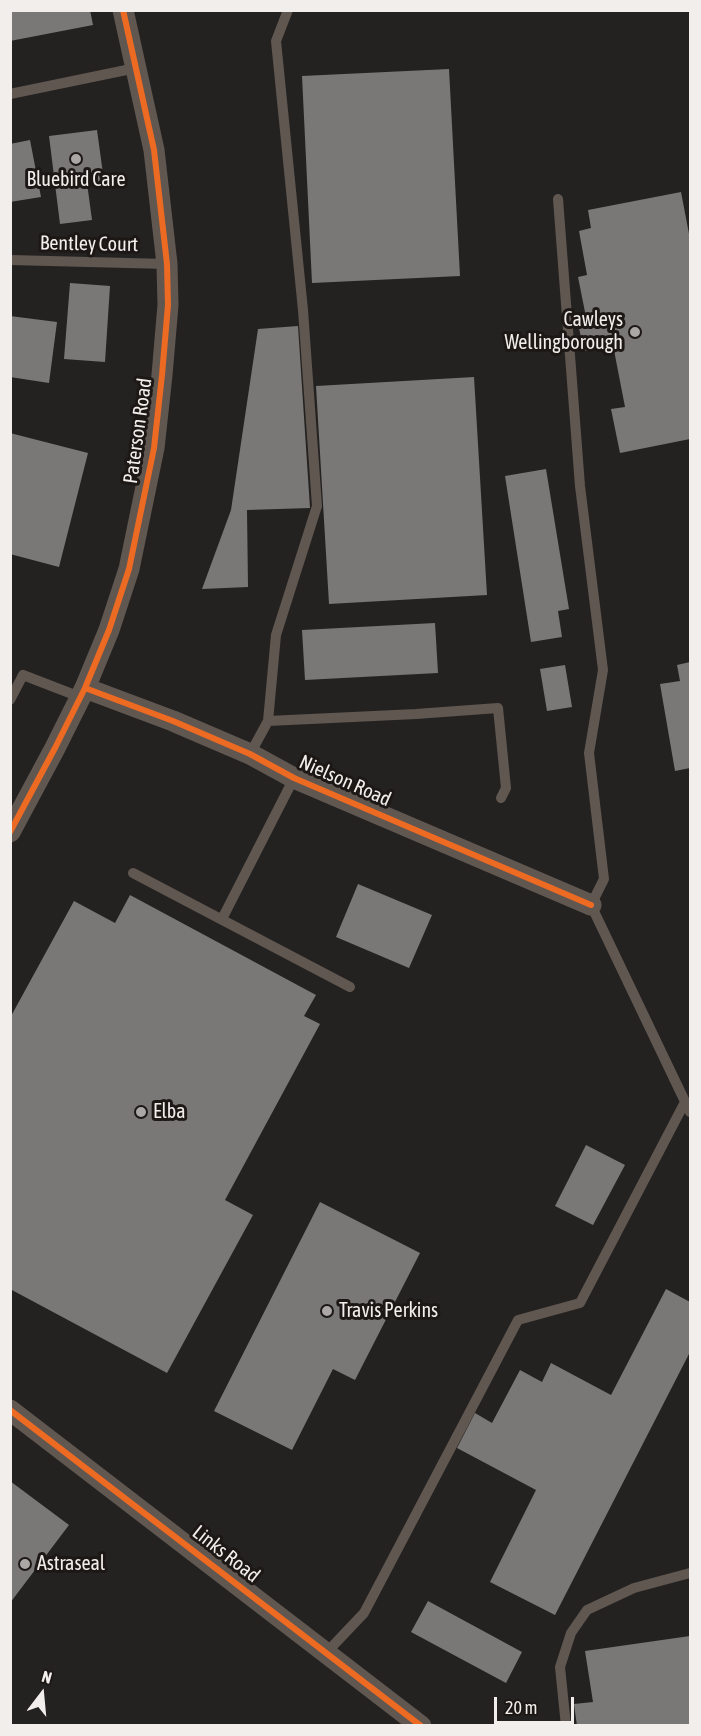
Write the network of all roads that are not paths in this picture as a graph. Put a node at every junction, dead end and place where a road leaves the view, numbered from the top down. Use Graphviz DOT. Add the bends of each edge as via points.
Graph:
graph roads {
  1 [pos="123,10"];
  2 [pos="288,10"];
  3 [pos="136,68"];
  4 [pos="10,94"];
  5 [pos="558,199"];
  6 [pos="10,260"];
  7 [pos="166,264"];
  8 [pos="83,692"];
  9 [pos="10,700"];
  10 [pos="268,721"];
  11 [pos="250,754"];
  12 [pos="294,778"];
  13 [pos="501,798"];
  14 [pos="10,832"];
  15 [pos="133,873"];
  16 [pos="591,905"];
  17 [pos="222,919"];
  18 [pos="350,987"];
  19 [pos="688,1107"];
  20 [pos="10,1410"];
  21 [pos="690,1573"];
  22 [pos="327,1652"];
  23 [pos="422,1725"];
  24 [pos="566,1725"];
  1 -- 3 [label="street, Paterson Road"];
  2 -- 10 [label="lane" via="276,41 303,310 317,506 276,635"];
  3 -- 4 [label="lane"];
  3 -- 7 [label="street, Paterson Road" via="154,150"];
  5 -- 16 [label="lane" via="580,486 603,670 589,753 604,879"];
  6 -- 7 [label="lane, Bentley Court"];
  7 -- 8 [label="street, Paterson Road" via="168,305 162,375 144,500 129,569"];
  8 -- 9 [label="lane" via="23,675"];
  8 -- 11 [label="street, Nielson Road" via="173,721"];
  8 -- 14 [label="street, Paterson Road"];
  10 -- 11 [label="lane"];
  10 -- 13 [label="lane" via="498,708 506,788"];
  11 -- 12 [label="street, Nielson Road"];
  12 -- 16 [label="street, Nielson Road"];
  12 -- 17 [label="lane"];
  15 -- 17 [label="lane"];
  16 -- 19 [label="lane"];
  17 -- 18 [label="lane"];
  19 -- 22 [label="lane" via="580,1303 518,1320 364,1613"];
  20 -- 22 [label="street, Links Road"];
  21 -- 24 [label="lane" via="634,1588 587,1610 571,1633 560,1667"];
  22 -- 23 [label="street, Links Road"];
}
